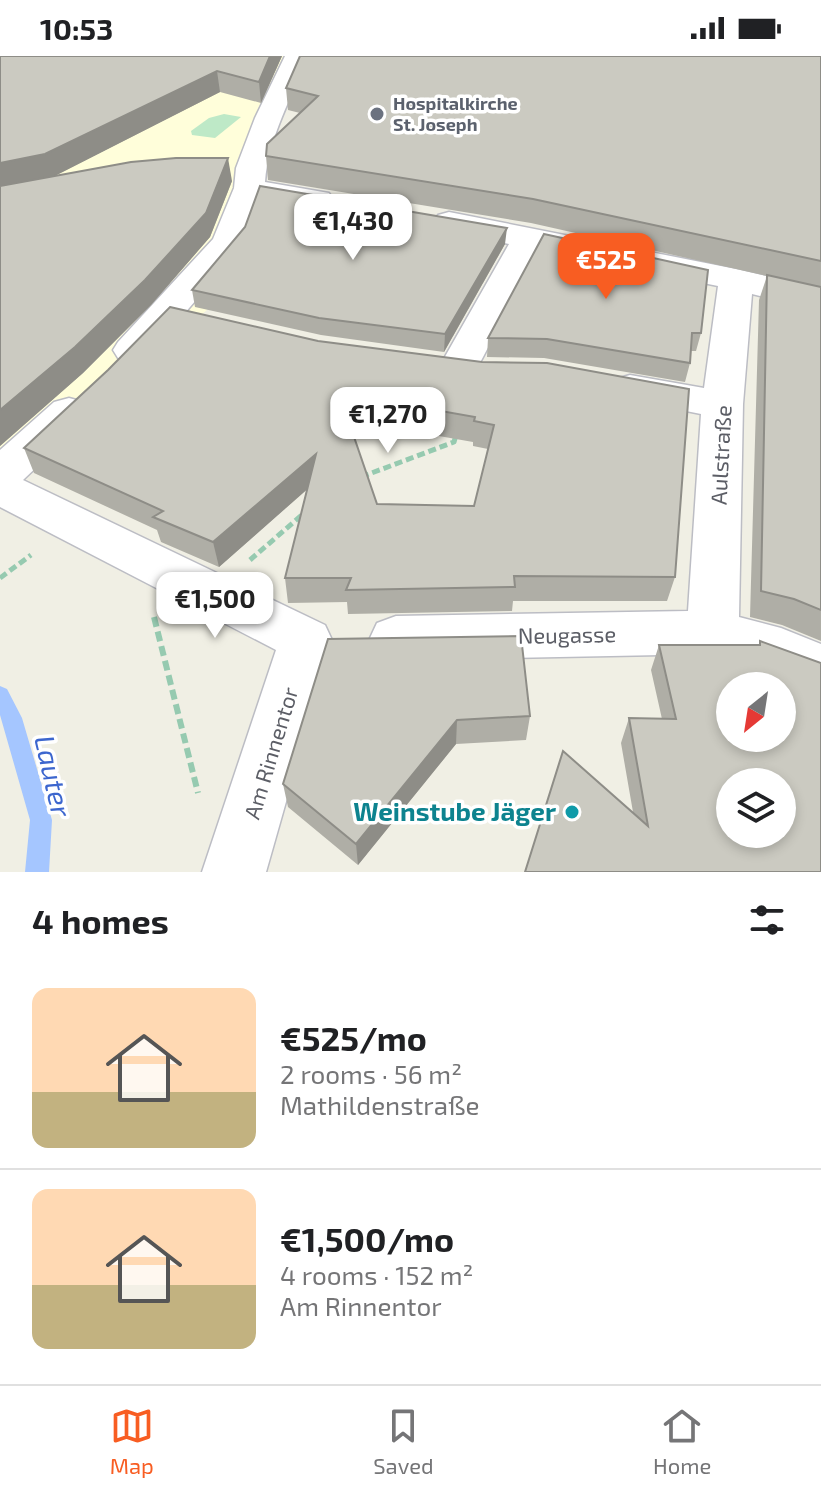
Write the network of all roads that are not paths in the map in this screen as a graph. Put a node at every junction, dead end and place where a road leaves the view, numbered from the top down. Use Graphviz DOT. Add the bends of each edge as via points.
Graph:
graph roads {
  1 [pos="297,56"];
  2 [pos="241,175"];
  3 [pos="342,204"];
  4 [pos="420,217"];
  5 [pos="530,236"];
  6 [pos="736,279"];
  7 [pos="821,300"];
  8 [pos="466,370"];
  9 [pos="589,381"];
  10 [pos="722,404"];
  11 [pos="0,475"];
  12 [pos="0,488"];
  13 [pos="713,632"];
  14 [pos="306,640"];
  15 [pos="821,670"];
  16 [pos="234,872"];
  1 -- 2 [label="street"];
  2 -- 3 [label="street"];
  2 -- 11 [label="street" via="228,242 181,319 105,378"];
  4 -- 5 [label="street"];
  5 -- 6 [label="street"];
  5 -- 8 [label="street"];
  6 -- 7 [label="street"];
  6 -- 10 [label="street, Aulstraße"];
  9 -- 10 [label="street"];
  10 -- 13 [label="street, Aulstraße"];
  12 -- 14 [label="street"];
  13 -- 14 [label="street, Neugasse"];
  13 -- 15 [label="street, Neugasse" via="781,650"];
  14 -- 16 [label="street, Am Rinnentor"];
}
